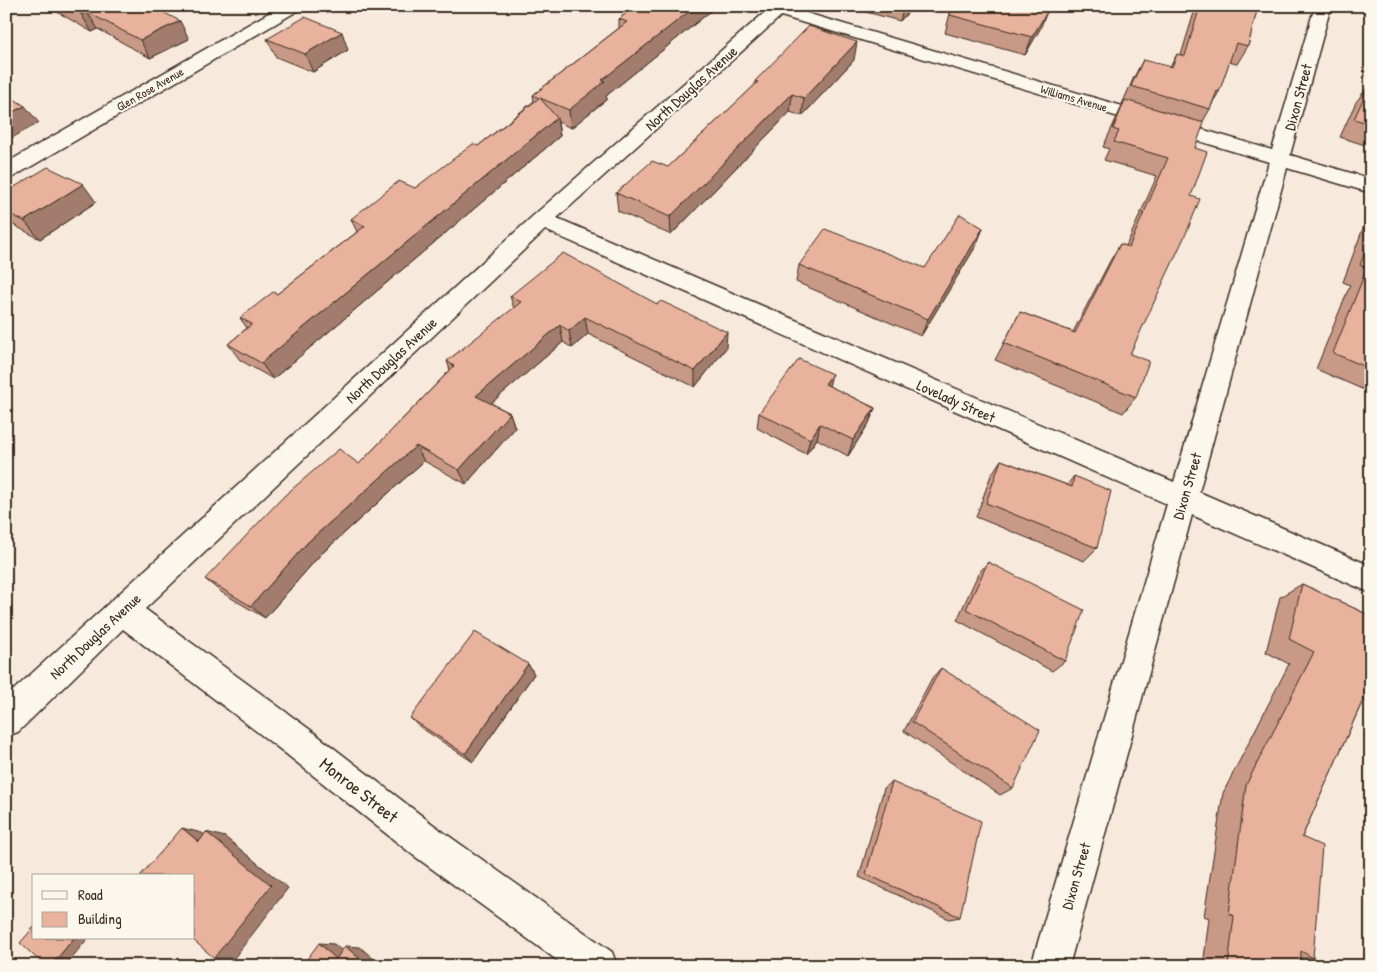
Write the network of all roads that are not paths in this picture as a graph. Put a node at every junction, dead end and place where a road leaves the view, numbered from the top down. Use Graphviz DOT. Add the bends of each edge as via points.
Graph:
graph roads {
  1 [pos="293,6"];
  2 [pos="1323,6"];
  3 [pos="780,8"];
  4 [pos="1281,159"];
  5 [pos="6,172"];
  6 [pos="1371,186"];
  7 [pos="542,220"];
  8 [pos="1183,500"];
  9 [pos="1371,580"];
  10 [pos="122,610"];
  11 [pos="6,720"];
  12 [pos="598,966"];
  13 [pos="1050,966"];
  1 -- 5 [label="street, Glen Rose Avenue" via="268,13"];
  2 -- 4 [label="street, Dixon Street"];
  3 -- 4 [label="street, Williams Avenue"];
  3 -- 7 [label="street, North Douglas Avenue"];
  4 -- 6 [label="street, Williams Avenue"];
  4 -- 8 [label="street, Dixon Street"];
  7 -- 8 [label="street, Lovelady Street"];
  7 -- 10 [label="street, North Douglas Avenue"];
  8 -- 9 [label="street, Lovelady Street"];
  8 -- 13 [label="street, Dixon Street"];
  10 -- 11 [label="street, North Douglas Avenue"];
  10 -- 12 [label="street, Monroe Street" via="426,842"];
}
